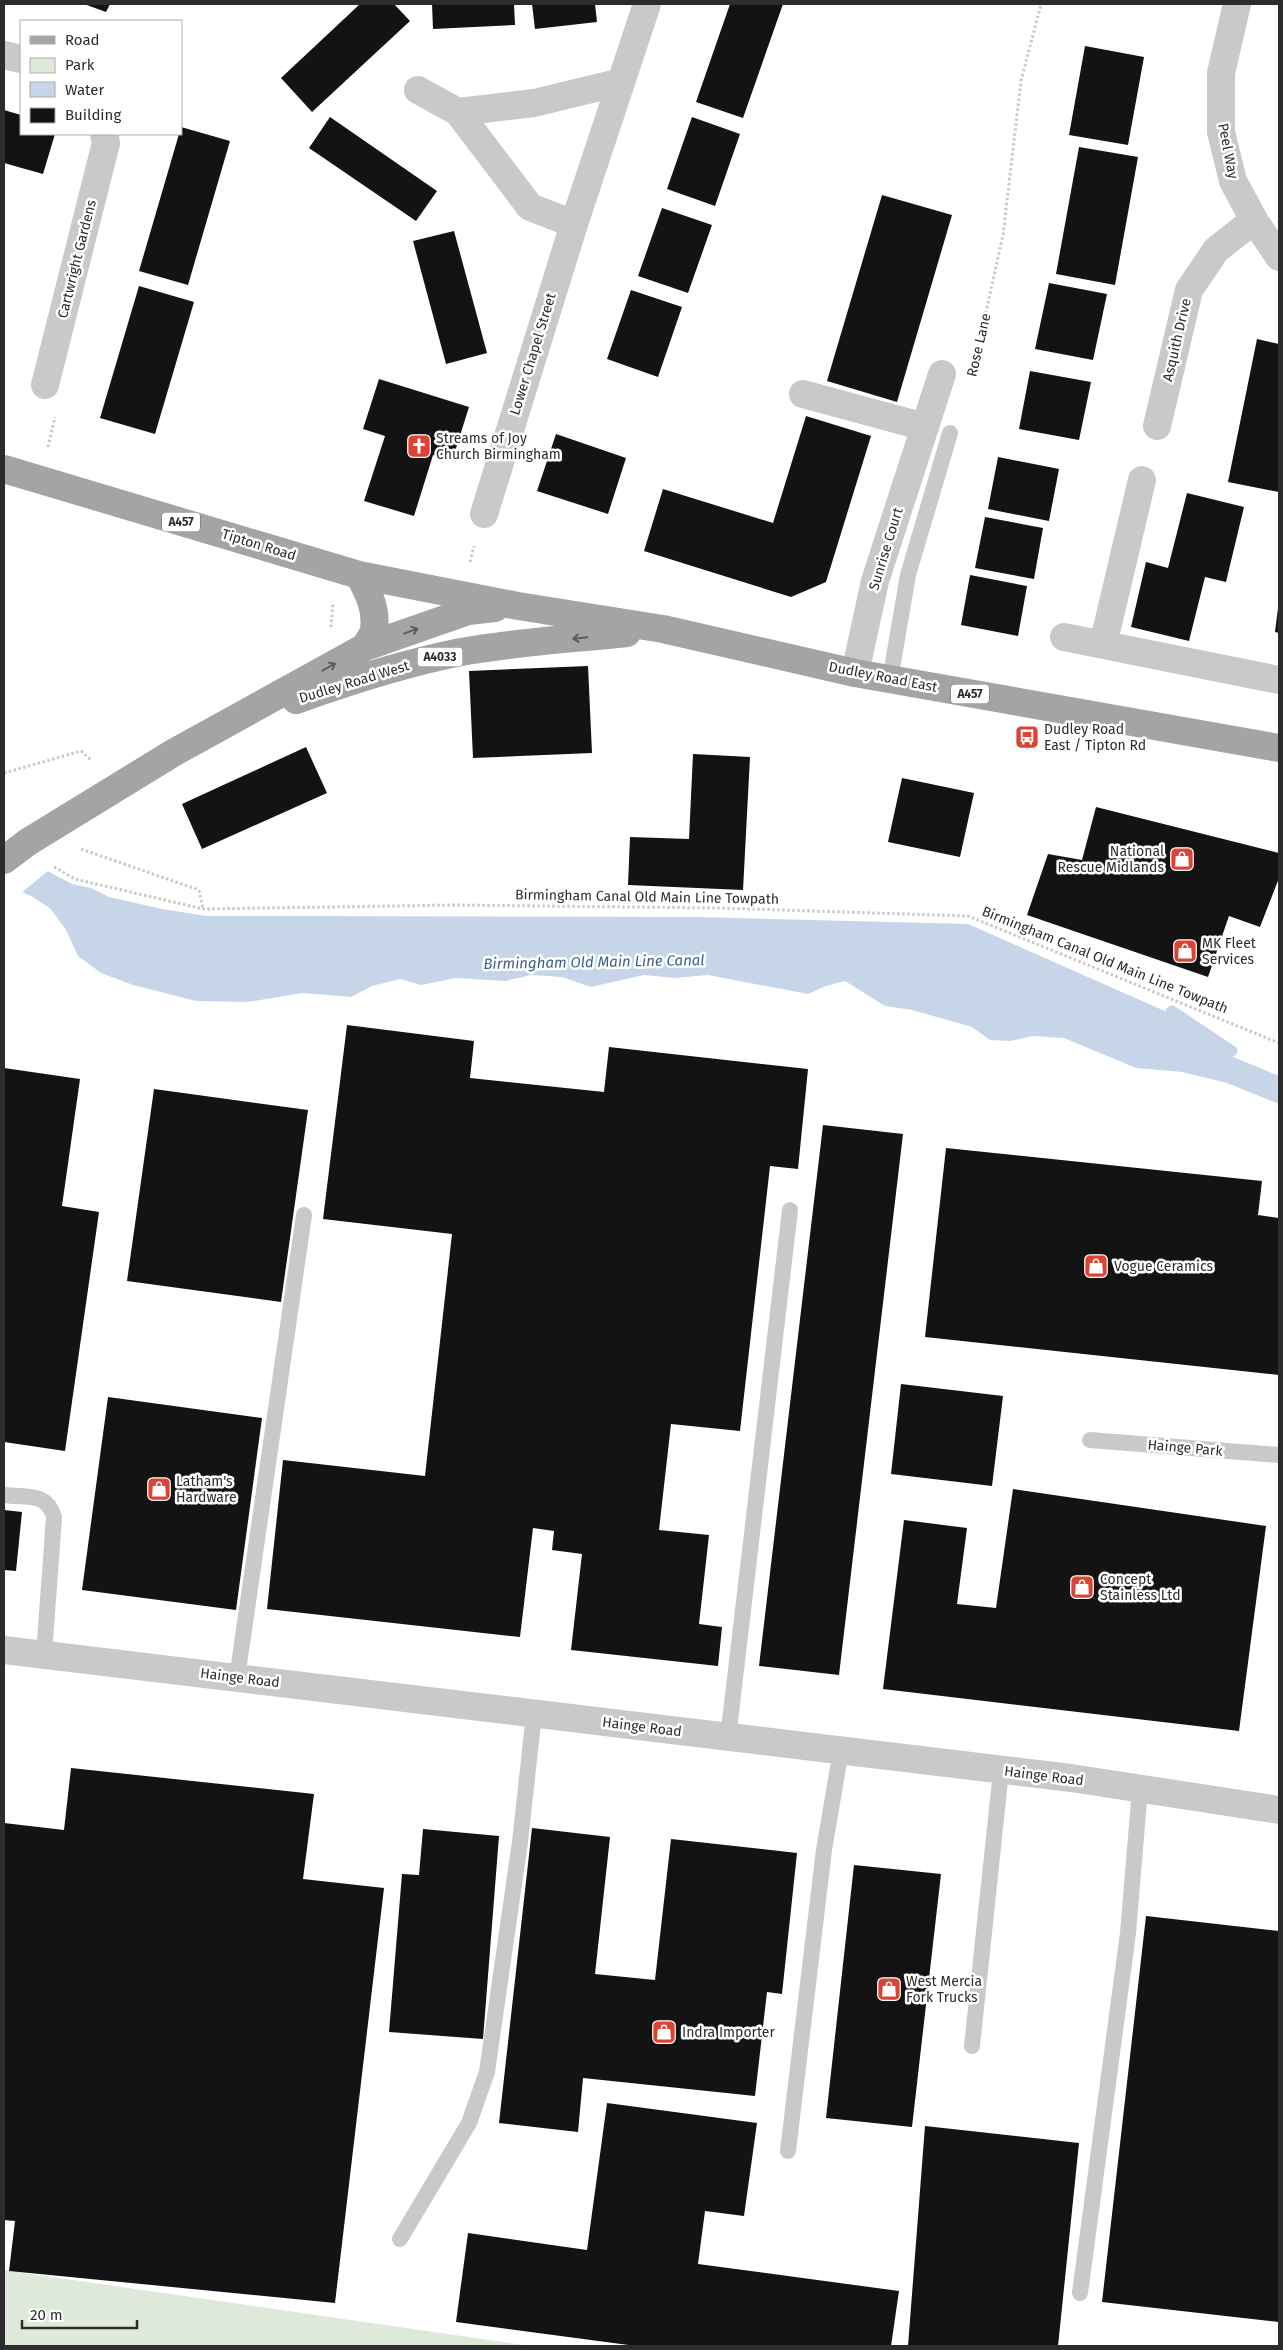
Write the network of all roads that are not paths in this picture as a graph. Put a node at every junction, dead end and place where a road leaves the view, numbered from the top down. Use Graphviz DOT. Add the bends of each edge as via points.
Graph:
graph roads {
  1 [pos="648,4"];
  2 [pos="1237,4"];
  3 [pos="4,55"];
  4 [pos="20,59"];
  5 [pos="621,82"];
  6 [pos="418,90"];
  7 [pos="458,112"];
  8 [pos="104,135"];
  9 [pos="1254,220"];
  10 [pos="574,224"];
  11 [pos="1279,257"];
  12 [pos="942,374"];
  13 [pos="45,385"];
  14 [pos="803,394"];
  15 [pos="1157,426"];
  16 [pos="937,430"];
  17 [pos="4,469"];
  18 [pos="1142,480"];
  19 [pos="484,514"];
  20 [pos="359,576"];
  21 [pos="518,606"];
  22 [pos="664,629"];
  23 [pos="1064,637"];
  24 [pos="1103,645"];
  25 [pos="365,647"];
  26 [pos="856,674"];
  27 [pos="890,680"];
  28 [pos="1279,680"];
  29 [pos="225,724"];
  30 [pos="1279,748"];
  31 [pos="4,860"];
  32 [pos="790,1210"];
  33 [pos="304,1214"];
  34 [pos="1090,1440"];
  35 [pos="1279,1455"];
  36 [pos="4,1495"];
  37 [pos="4,1650"];
  38 [pos="44,1654"];
  39 [pos="237,1678"];
  40 [pos="534,1714"];
  41 [pos="728,1738"];
  42 [pos="841,1750"];
  43 [pos="1001,1770"];
  44 [pos="1140,1789"];
  45 [pos="1279,1810"];
  46 [pos="972,2046"];
  47 [pos="788,2151"];
  48 [pos="400,2239"];
  49 [pos="1080,2293"];
  1 -- 5 [label="street, Lower Chapel Street"];
  2 -- 9 [label="street, Peel Way" via="1221,73 1221,132 1233,181"];
  3 -- 4 [label="street"];
  5 -- 7 [label="street" via="534,103"];
  5 -- 10 [label="street, Lower Chapel Street"];
  6 -- 7 [label="street"];
  7 -- 10 [label="street" via="530,207"];
  8 -- 13 [label="street, Cartwright Gardens" via="106,143"];
  9 -- 11 [label="street, Peel Way"];
  9 -- 15 [label="street, Asquith Drive" via="1216,250 1189,290"];
  10 -- 19 [label="street, Lower Chapel Street"];
  12 -- 16 [label="street, Sunrise Court"];
  14 -- 16 [label="street"];
  16 -- 26 [label="street, Sunrise Court" via="875,581"];
  16 -- 27 [label="lane"];
  17 -- 20 [label="main road, Tipton Road / A457"];
  18 -- 24 [label="street"];
  20 -- 21 [label="main road, Tipton Road / A457"];
  20 -- 25 [label="main road" via="371,596 373,613 374,630"];
  21 -- 22 [label="main road, Dudley Road East / A457"];
  25 -- 21 [label="main road, Dudley Road West / A4033, one-way" via="468,611"];
  22 -- 26 [label="main road, Dudley Road East / A457"];
  22 -- 29 [label="main road, Dudley Road West / A4033, one-way" via="459,652 357,679"];
  23 -- 24 [label="street"];
  24 -- 28 [label="street"];
  29 -- 25 [label="main road, Dudley Road West / A4033, one-way"];
  26 -- 27 [label="main road, Dudley Road East / A457"];
  27 -- 30 [label="main road, Dudley Road East / A457"];
  29 -- 31 [label="main road, Dudley Road West / A4033, bridge" via="172,753"];
  32 -- 41 [label="lane"];
  33 -- 39 [label="lane"];
  34 -- 35 [label="lane, Hainge Park"];
  36 -- 38 [label="lane" via="45,1500 54,1517"];
  37 -- 38 [label="street, Hainge Road"];
  38 -- 39 [label="street, Hainge Road"];
  39 -- 40 [label="street, Hainge Road"];
  40 -- 41 [label="street, Hainge Road"];
  40 -- 48 [label="lane" via="520,1842 486,2072 469,2123"];
  41 -- 42 [label="street, Hainge Road"];
  42 -- 43 [label="street, Hainge Road"];
  42 -- 47 [label="lane" via="824,1850"];
  43 -- 44 [label="street, Hainge Road"];
  43 -- 46 [label="lane"];
  44 -- 45 [label="street, Hainge Road"];
  44 -- 49 [label="lane" via="1128,1933"];
}
